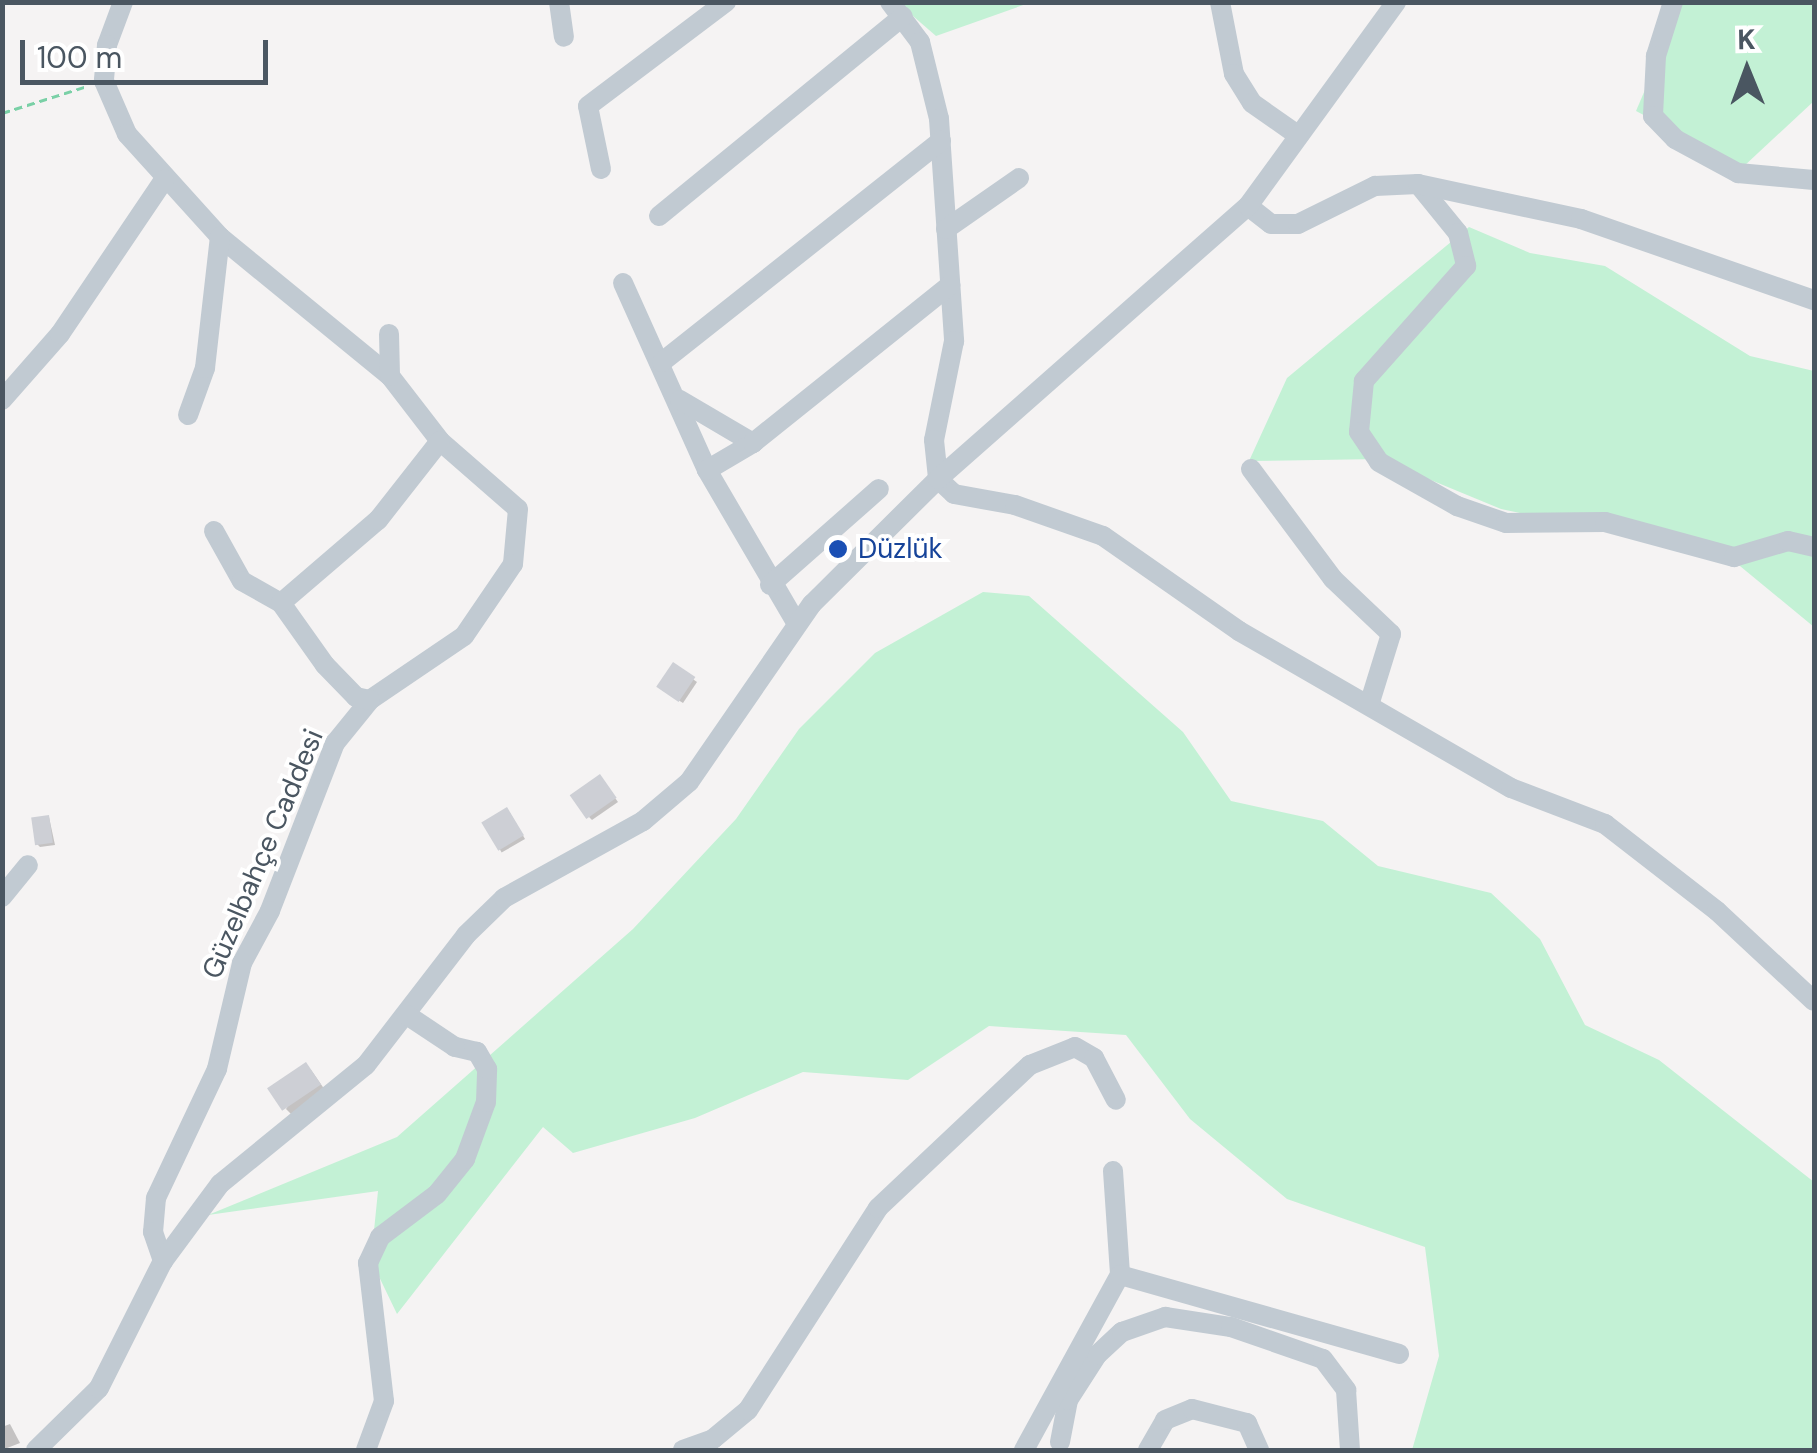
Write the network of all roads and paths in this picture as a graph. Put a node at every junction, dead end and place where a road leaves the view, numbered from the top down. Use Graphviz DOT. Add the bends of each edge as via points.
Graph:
graph roads {
  1 [pos="124,2"];
  2 [pos="558,2"];
  3 [pos="726,2"];
  4 [pos="1220,2"];
  5 [pos="1396,2"];
  6 [pos="1673,2"];
  7 [pos="896,9"];
  8 [pos="564,36"];
  9 [pos="104,80"];
  10 [pos="2,113"];
  11 [pos="1299,136"];
  12 [pos="941,141"];
  13 [pos="601,169"];
  14 [pos="1020,178"];
  15 [pos="164,180"];
  16 [pos="1814,180"];
  17 [pos="1418,184"];
  18 [pos="1248,206"];
  19 [pos="659,216"];
  20 [pos="946,229"];
  21 [pos="220,237"];
  22 [pos="622,283"];
  23 [pos="950,285"];
  24 [pos="1814,300"];
  25 [pos="389,334"];
  26 [pos="662,362"];
  27 [pos="390,376"];
  28 [pos="2,400"];
  29 [pos="680,400"];
  30 [pos="188,414"];
  31 [pos="440,441"];
  32 [pos="752,443"];
  33 [pos="1251,469"];
  34 [pos="707,470"];
  35 [pos="938,479"];
  36 [pos="879,489"];
  37 [pos="214,532"];
  38 [pos="1814,546"];
  39 [pos="770,585"];
  40 [pos="281,603"];
  41 [pos="798,624"];
  42 [pos="370,700"];
  43 [pos="1369,705"];
  44 [pos="28,865"];
  45 [pos="2,897"];
  46 [pos="1814,1001"];
  47 [pos="406,1015"];
  48 [pos="1116,1100"];
  49 [pos="1113,1170"];
  50 [pos="164,1261"];
  51 [pos="1120,1275"];
  52 [pos="1399,1354"];
  53 [pos="1037,1426"];
  54 [pos="1067,1446"];
  55 [pos="36,1450"];
  56 [pos="366,1450"];
  57 [pos="682,1450"];
  58 [pos="1024,1450"];
  59 [pos="1148,1450"];
  60 [pos="1259,1450"];
  61 [pos="1350,1450"];
  1 -- 9 [label="street" via="107,45"];
  2 -- 8 [label="street"];
  3 -- 13 [label="street" via="588,106"];
  4 -- 11 [label="street" via="1234,74 1252,103"];
  5 -- 11 [label="street"];
  6 -- 16 [label="street" via="1656,56 1653,116 1675,139 1738,173"];
  7 -- 12 [label="street" via="926,57"];
  7 -- 19 [label="street"];
  9 -- 10 [label="path"];
  9 -- 15 [label="street" via="114,116"];
  11 -- 18 [label="street"];
  12 -- 20 [label="street"];
  12 -- 26 [label="street"];
  14 -- 20 [label="street"];
  15 -- 21 [label="street"];
  15 -- 28 [label="street" via="60,334"];
  17 -- 18 [label="street" via="1375,186 1284,226"];
  17 -- 24 [label="street" via="1581,219"];
  17 -- 38 [label="street" via="1458,233 1466,266 1364,382 1359,432 1379,462 1457,506 1506,524 1605,522 1734,557 1788,541"];
  18 -- 35 [label="street"];
  20 -- 23 [label="street"];
  21 -- 27 [label="street"];
  21 -- 30 [label="street" via="205,368"];
  22 -- 26 [label="street"];
  23 -- 32 [label="street"];
  23 -- 35 [label="street" via="954,341 934,440"];
  25 -- 27 [label="street"];
  26 -- 29 [label="street"];
  27 -- 31 [label="street"];
  29 -- 32 [label="street"];
  29 -- 34 [label="street"];
  31 -- 40 [label="street" via="378,520"];
  31 -- 42 [label="street, Güzelbahçe Caddesi" via="518,508 513,564 464,636"];
  32 -- 34 [label="street"];
  33 -- 43 [label="street" via="1333,579 1392,634"];
  34 -- 39 [label="street"];
  35 -- 41 [label="street"];
  35 -- 43 [label="street" via="954,494 1016,505 1102,536 1240,630"];
  36 -- 39 [label="street"];
  37 -- 40 [label="street" via="242,581"];
  39 -- 41 [label="street"];
  40 -- 42 [label="street" via="356,698"];
  41 -- 47 [label="street" via="690,782 642,821 504,898 466,935"];
  42 -- 50 [label="street, Güzelbahçe Caddesi" via="335,743 270,911 242,963 217,1068 156,1198 153,1232"];
  43 -- 46 [label="street" via="1511,788 1605,824 1717,911"];
  44 -- 45 [label="street"];
  47 -- 50 [label="street" via="340,1090 220,1184"];
  47 -- 56 [label="street" via="477,1052 487,1069 486,1102 465,1159 436,1194 380,1237 368,1264 384,1402"];
  48 -- 57 [label="street" via="1094,1058 1075,1047 1030,1064 878,1208 748,1410 714,1439"];
  49 -- 51 [label="street"];
  50 -- 55 [label="street" via="98,1388"];
  51 -- 52 [label="street"];
  51 -- 53 [label="street"];
  53 -- 54 [label="street"];
  53 -- 58 [label="street"];
  54 -- 61 [label="street" via="1068,1400 1097,1355 1122,1332 1165,1318 1231,1327 1323,1359 1346,1390"];
  59 -- 60 [label="street" via="1165,1420 1192,1409 1248,1423"];
}
